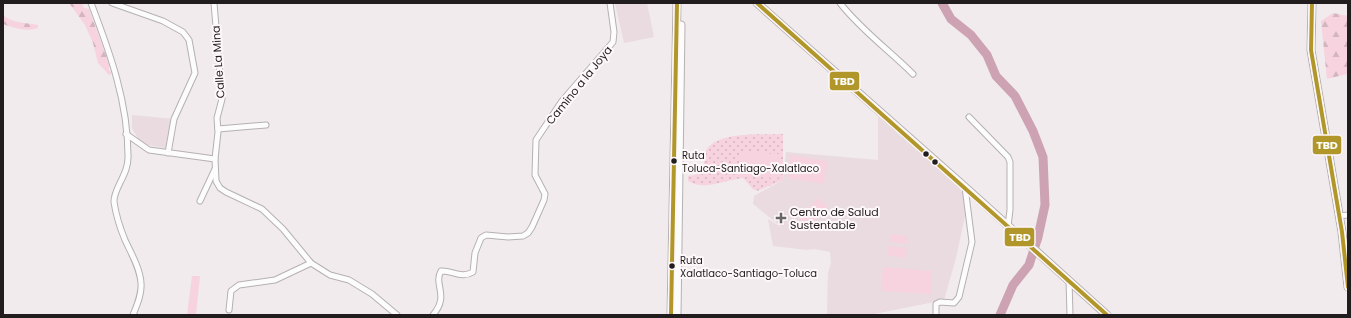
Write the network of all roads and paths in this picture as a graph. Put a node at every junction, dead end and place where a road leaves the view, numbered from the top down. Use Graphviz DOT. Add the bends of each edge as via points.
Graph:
graph roads {
  1 [pos="91,3"];
  2 [pos="112,3"];
  3 [pos="214,3"];
  4 [pos="610,3"];
  5 [pos="677,3"];
  6 [pos="680,3"];
  7 [pos="758,3"];
  8 [pos="840,3"];
  9 [pos="1312,3"];
  10 [pos="913,74"];
  11 [pos="969,117"];
  12 [pos="266,125"];
  13 [pos="218,129"];
  14 [pos="126,134"];
  15 [pos="168,153"];
  16 [pos="215,159"];
  17 [pos="216,168"];
  18 [pos="964,186"];
  19 [pos="200,201"];
  20 [pos="1348,215"];
  21 [pos="1339,216"];
  22 [pos="1008,226"];
  23 [pos="1346,250"];
  24 [pos="311,263"];
  25 [pos="1069,280"];
  26 [pos="1348,287"];
  27 [pos="389,308"];
  28 [pos="229,310"];
  29 [pos="133,315"];
  30 [pos="389,315"];
  31 [pos="397,315"];
  32 [pos="433,315"];
  33 [pos="671,315"];
  34 [pos="677,315"];
  35 [pos="936,315"];
  36 [pos="1070,315"];
  37 [pos="1107,315"];
  1 -- 14 [label="street" via="121,88"];
  2 -- 15 [label="street" via="163,21 183,32 189,40 195,73 174,119"];
  3 -- 13 [label="street, Calle La Mina" via="222,94 217,118"];
  4 -- 32 [label="street, Camino a la Joya" via="614,32 612,42 562,101 536,140 535,175 545,194 532,227 523,236 480,238 473,272 469,274 441,271 439,277 442,300"];
  5 -- 33 [label="main road"];
  6 -- 34 [label="main road"];
  7 -- 18 [label="main road"];
  8 -- 10 [label="street" via="851,17"];
  9 -- 21 [label="main road" via="1311,50"];
  11 -- 22 [label="street" via="1010,162"];
  12 -- 13 [label="street"];
  13 -- 16 [label="street, Calle La Mina"];
  14 -- 15 [label="street" via="149,150"];
  14 -- 29 [label="street" via="128,166 114,200 119,224 136,263 141,282 139,300"];
  15 -- 16 [label="street"];
  16 -- 17 [label="street, Calle La Mina"];
  17 -- 19 [label="street"];
  17 -- 24 [label="street, Calle La Mina" via="216,181 220,188 262,209 283,229"];
  18 -- 22 [label="main road"];
  18 -- 35 [label="street" via="971,230 970,252 959,297 954,303 936,304"];
  20 -- 21 [label="street"];
  21 -- 23 [label="main road"];
  22 -- 25 [label="main road"];
  23 -- 26 [label="main road"];
  24 -- 27 [label="street" via="330,275 349,280"];
  24 -- 28 [label="street" via="275,280 239,285 231,290"];
  25 -- 36 [label="street"];
  25 -- 37 [label="main road"];
  27 -- 30 [label="street"];
  27 -- 31 [label="street"];
}
